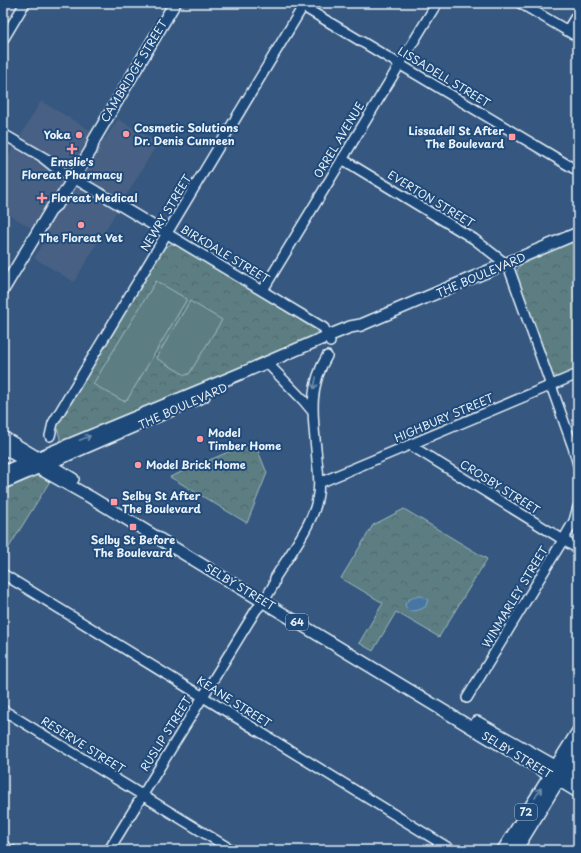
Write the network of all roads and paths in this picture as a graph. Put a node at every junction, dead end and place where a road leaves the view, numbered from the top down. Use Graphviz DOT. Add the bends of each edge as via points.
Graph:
graph roads {
  1 [pos="25,3"];
  2 [pos="175,3"];
  3 [pos="437,3"];
  4 [pos="520,3"];
  5 [pos="302,4"];
  6 [pos="578,12"];
  7 [pos="567,30"];
  8 [pos="578,37"];
  9 [pos="3,40"];
  10 [pos="400,64"];
  11 [pos="3,134"];
  12 [pos="342,159"];
  13 [pos="578,171"];
  14 [pos="72,175"];
  15 [pos="578,233"];
  16 [pos="168,234"];
  17 [pos="506,264"];
  18 [pos="3,290"];
  19 [pos="263,290"];
  20 [pos="329,339"];
  21 [pos="327,356"];
  22 [pos="270,366"];
  23 [pos="578,374"];
  24 [pos="550,385"];
  25 [pos="313,412"];
  26 [pos="50,436"];
  27 [pos="3,437"];
  28 [pos="410,446"];
  29 [pos="3,448"];
  30 [pos="27,461"];
  31 [pos="42,463"];
  32 [pos="578,465"];
  33 [pos="3,472"];
  34 [pos="3,483"];
  35 [pos="319,483"];
  36 [pos="578,507"];
  37 [pos="563,540"];
  38 [pos="578,549"];
  39 [pos="3,574"];
  40 [pos="262,600"];
  41 [pos="203,697"];
  42 [pos="467,698"];
  43 [pos="3,710"];
  44 [pos="578,731"];
  45 [pos="578,749"];
  46 [pos="557,773"];
  47 [pos="578,779"];
  48 [pos="578,792"];
  49 [pos="143,795"];
  50 [pos="3,845"];
  51 [pos="11,850"];
  52 [pos="109,850"];
  53 [pos="232,850"];
  54 [pos="452,850"];
  55 [pos="504,850"];
  56 [pos="516,850"];
  1 -- 9 [label="street"];
  2 -- 14 [label="main road, CAMBRIDGE STREET" via="94,140 86,147"];
  3 -- 10 [label="street, ORREL AVENUE"];
  4 -- 7 [label="street"];
  5 -- 10 [label="street, LISSADELL STREET"];
  5 -- 16 [label="street, NEWRY STREET"];
  6 -- 7 [label="street"];
  7 -- 8 [label="street"];
  10 -- 12 [label="street, ORREL AVENUE"];
  10 -- 13 [label="street, LISSADELL STREET"];
  11 -- 14 [label="street, BIRKDALE STREET"];
  12 -- 17 [label="street, EVERTON STREET" via="474,239"];
  12 -- 19 [label="street, ORREL AVENUE"];
  14 -- 16 [label="street, BIRKDALE STREET" via="90,182 101,194"];
  14 -- 18 [label="main road, CAMBRIDGE STREET" via="54,200 52,208"];
  15 -- 17 [label="main road, THE BOULEVARD"];
  16 -- 19 [label="street, BIRKDALE STREET"];
  16 -- 26 [label="street, NEWRY STREET" via="53,423"];
  17 -- 20 [label="main road, THE BOULEVARD" via="361,325 350,327"];
  17 -- 24 [label="street"];
  19 -- 20 [label="street, BIRKDALE STREET" via="324,328"];
  20 -- 22 [label="main road, THE BOULEVARD"];
  21 -- 25 [label="street, RUSLIP STREET, one-way" via="317,376"];
  22 -- 25 [label="street"];
  22 -- 31 [label="main road, THE BOULEVARD"];
  23 -- 24 [label="street, HIGHBURY STREET"];
  24 -- 28 [label="street, HIGHBURY STREET"];
  24 -- 32 [label="street"];
  25 -- 35 [label="street, RUSLIP STREET"];
  27 -- 31 [label="main road, SELBY STREET / 64"];
  28 -- 35 [label="street, HIGHBURY STREET"];
  28 -- 37 [label="street, CROSBY STREET"];
  29 -- 30 [label="main road, SELBY STREET / 64"];
  30 -- 31 [label="main road, SELBY STREET / 64"];
  30 -- 33 [label="main road"];
  31 -- 34 [label="main road, THE BOULEVARD"];
  31 -- 40 [label="main road, SELBY STREET / 64" via="96,501"];
  35 -- 40 [label="street, RUSLIP STREET" via="317,501 310,520 275,578 270,582"];
  36 -- 37 [label="street, WINMARLEY STREET" via="574,521"];
  37 -- 38 [label="street, CROSBY STREET"];
  37 -- 42 [label="street, WINMARLEY STREET"];
  39 -- 41 [label="street, KEANE STREET"];
  40 -- 41 [label="street, RUSLIP STREET"];
  40 -- 46 [label="main road, SELBY STREET / 64"];
  41 -- 49 [label="street, RUSLIP STREET"];
  41 -- 54 [label="street, KEANE STREET"];
  43 -- 49 [label="street, RESERVE STREET"];
  44 -- 46 [label="main road, 72"];
  45 -- 46 [label="main road, 72"];
  46 -- 47 [label="main road, SELBY STREET / 64"];
  46 -- 48 [label="main road, SELBY STREET / 64"];
  55 -- 46 [label="main road, 72, one-way"];
  46 -- 56 [label="main road, 72"];
  49 -- 52 [label="street, RUSLIP STREET"];
  49 -- 53 [label="street, RESERVE STREET"];
  50 -- 51 [label="street"];
}
